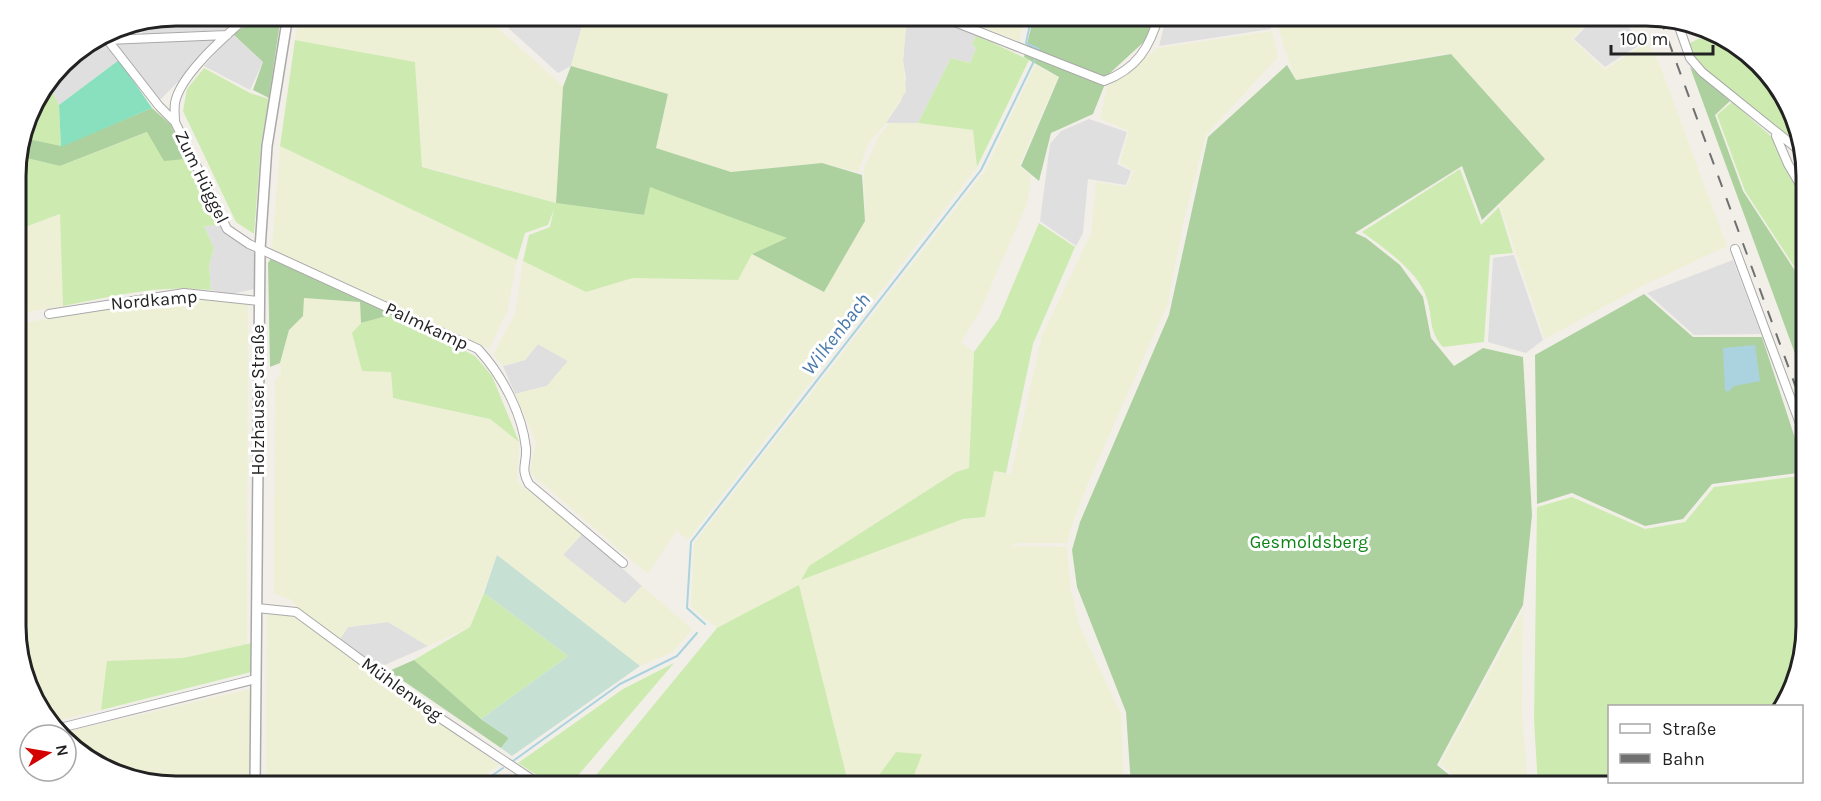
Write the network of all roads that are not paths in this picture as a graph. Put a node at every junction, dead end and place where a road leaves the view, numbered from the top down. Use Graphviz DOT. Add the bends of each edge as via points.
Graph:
graph roads {
  1 [pos="237,26"];
  2 [pos="286,26"];
  3 [pos="965,26"];
  4 [pos="1155,26"];
  5 [pos="1680,29"];
  6 [pos="227,35"];
  7 [pos="118,37"];
  8 [pos="108,41"];
  9 [pos="175,122"];
  10 [pos="1776,134"];
  11 [pos="1792,145"];
  12 [pos="1796,178"];
  13 [pos="260,249"];
  14 [pos="1735,249"];
  15 [pos="259,301"];
  16 [pos="49,314"];
  17 [pos="1796,413"];
  18 [pos="623,563"];
  19 [pos="257,608"];
  20 [pos="256,679"];
  21 [pos="78,724"];
  22 [pos="255,776"];
  23 [pos="527,776"];
  1 -- 6 [label="street"];
  2 -- 13 [label="street, Holzhauser Straße" via="267,146"];
  3 -- 4 [label="street" via="1104,81 1131,65 1148,48"];
  5 -- 10 [label="street" via="1690,58 1702,72"];
  6 -- 7 [label="street, Zum Hüggel"];
  6 -- 9 [label="street, Zum Hüggel" via="183,84 175,102"];
  8 -- 9 [label="street, Zum Hüggel"];
  9 -- 13 [label="street, Zum Hüggel" via="227,229"];
  10 -- 11 [label="street"];
  10 -- 12 [label="street"];
  13 -- 15 [label="street, Holzhauser Straße"];
  13 -- 18 [label="street, Palmkamp" via="478,349 496,369 522,425 526,451 523,472 529,483"];
  14 -- 17 [label="street"];
  15 -- 16 [label="street, Nordkamp" via="184,294"];
  15 -- 19 [label="street, Holzhauser Straße"];
  19 -- 20 [label="street, Holzhauser Straße"];
  19 -- 23 [label="street, Mühlenweg" via="296,612 437,716"];
  20 -- 21 [label="street"];
  20 -- 22 [label="street, Holzhauser Straße"];
}
